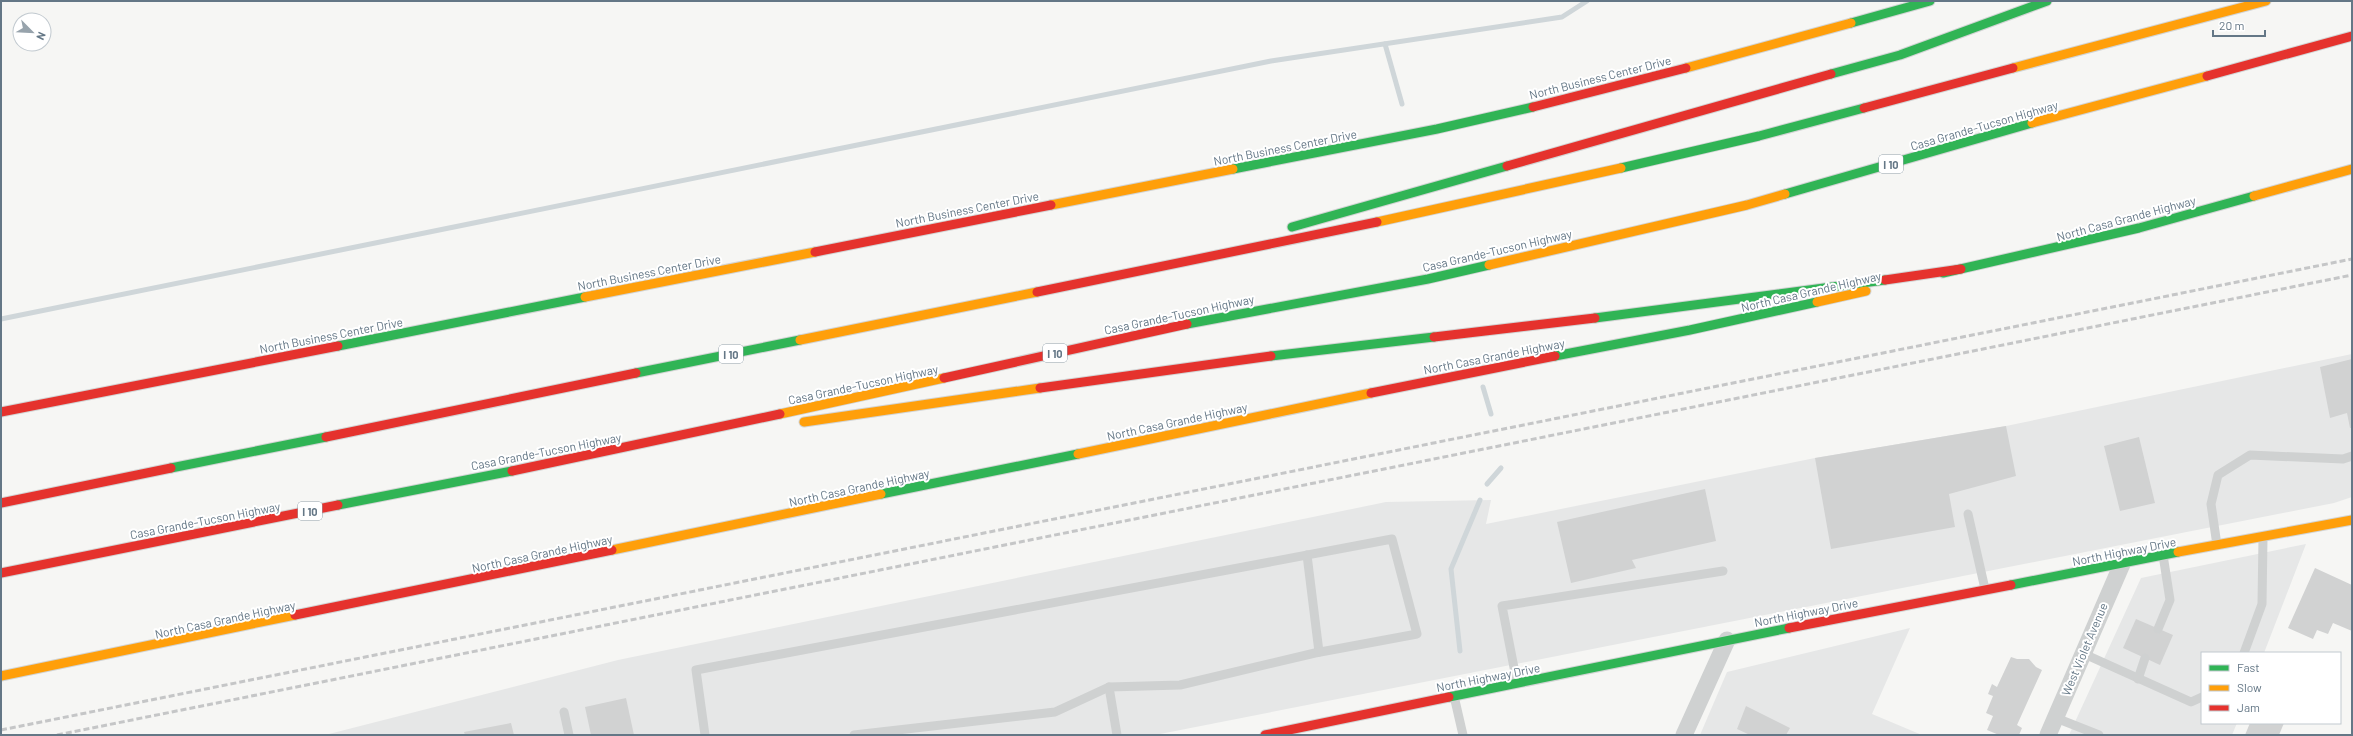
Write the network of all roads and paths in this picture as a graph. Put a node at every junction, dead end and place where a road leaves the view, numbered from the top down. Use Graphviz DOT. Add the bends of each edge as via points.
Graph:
graph roads {
  1 [pos="1901,1"];
  2 [pos="1930,1"];
  3 [pos="2048,1"];
  4 [pos="2266,1"];
  5 [pos="1896,12"];
  6 [pos="2352,36"];
  7 [pos="2352,169"];
  8 [pos="1286,229"];
  9 [pos="1263,235"];
  10 [pos="1961,269"];
  11 [pos="1134,272"];
  12 [pos="1,412"];
  13 [pos="792,423"];
  14 [pos="776,425"];
  15 [pos="683,436"];
  16 [pos="2352,456"];
  17 [pos="1,503"];
  18 [pos="1968,514"];
  19 [pos="2352,520"];
  20 [pos="2263,538"];
  21 [pos="2217,546"];
  22 [pos="1306,555"];
  23 [pos="2163,555"];
  24 [pos="2122,564"];
  25 [pos="1723,570"];
  26 [pos="1,573"];
  27 [pos="1985,589"];
  28 [pos="2158,629"];
  29 [pos="1727,640"];
  30 [pos="1319,652"];
  31 [pos="2244,652"];
  32 [pos="2082,653"];
  33 [pos="2145,658"];
  34 [pos="1,676"];
  35 [pos="2138,679"];
  36 [pos="1517,683"];
  37 [pos="1109,688"];
  38 [pos="1454,696"];
  39 [pos="2201,697"];
  40 [pos="564,712"];
  41 [pos="2056,718"];
  42 [pos="1289,733"];
  43 [pos="569,735"];
  44 [pos="705,735"];
  45 [pos="854,735"];
  46 [pos="1118,735"];
  47 [pos="1265,735"];
  48 [pos="1463,735"];
  49 [pos="1684,735"];
  50 [pos="2048,735"];
  51 [pos="2099,735"];
  1 -- 5 [label="lane"];
  2 -- 5 [label="main road, North Business Center Drive"];
  3 -- 8 [label="main road" via="1900,55"];
  4 -- 11 [label="main road, I 10" via="1759,136 1454,207"];
  5 -- 12 [label="main road, North Business Center Drive" via="1590,94 1437,129"];
  6 -- 15 [label="main road, Casa Grande-Tucson Highway / I 10" via="2012,129 1748,205 1428,279 1218,317"];
  7 -- 10 [label="main road, North Casa Grande Highway" via="2139,228"];
  9 -- 11 [label="main road"];
  10 -- 13 [label="main road" via="1685,307 1188,366"];
  10 -- 34 [label="main road, North Casa Grande Highway" via="1690,330 1491,368"];
  11 -- 17 [label="main road, I 10"];
  14 -- 15 [label="main road"];
  15 -- 26 [label="main road, Casa Grande-Tucson Highway / I 10"];
  16 -- 21 [label="lane" via="2343,459 2250,455 2218,475 2211,504"];
  18 -- 27 [label="lane"];
  19 -- 20 [label="main road, North Highway Drive"];
  20 -- 21 [label="main road, North Highway Drive"];
  20 -- 31 [label="lane" via="2262,604"];
  21 -- 23 [label="main road, North Highway Drive"];
  22 -- 30 [label="lane"];
  22 -- 30 [label="lane" via="1392,539 1417,634"];
  22 -- 44 [label="lane" via="696,670"];
  23 -- 24 [label="main road, North Highway Drive"];
  23 -- 28 [label="lane" via="2170,600"];
  24 -- 27 [label="main road, North Highway Drive"];
  24 -- 32 [label="street, West Violet Avenue"];
  25 -- 36 [label="lane" via="1502,606"];
  27 -- 29 [label="main road, North Highway Drive"];
  29 -- 36 [label="main road, North Highway Drive"];
  29 -- 49 [label="street"];
  30 -- 37 [label="lane" via="1180,685"];
  32 -- 35 [label="lane"];
  32 -- 41 [label="street, West Violet Avenue"];
  33 -- 35 [label="lane"];
  35 -- 39 [label="lane" via="2191,702"];
  36 -- 38 [label="main road, North Highway Drive"];
  37 -- 45 [label="lane" via="1055,712"];
  37 -- 46 [label="lane"];
  38 -- 42 [label="main road, North Highway Drive"];
  38 -- 48 [label="lane"];
  40 -- 43 [label="lane"];
  41 -- 50 [label="street, West Violet Avenue"];
  41 -- 51 [label="lane"];
  42 -- 47 [label="main road, North Highway Drive"];
}
